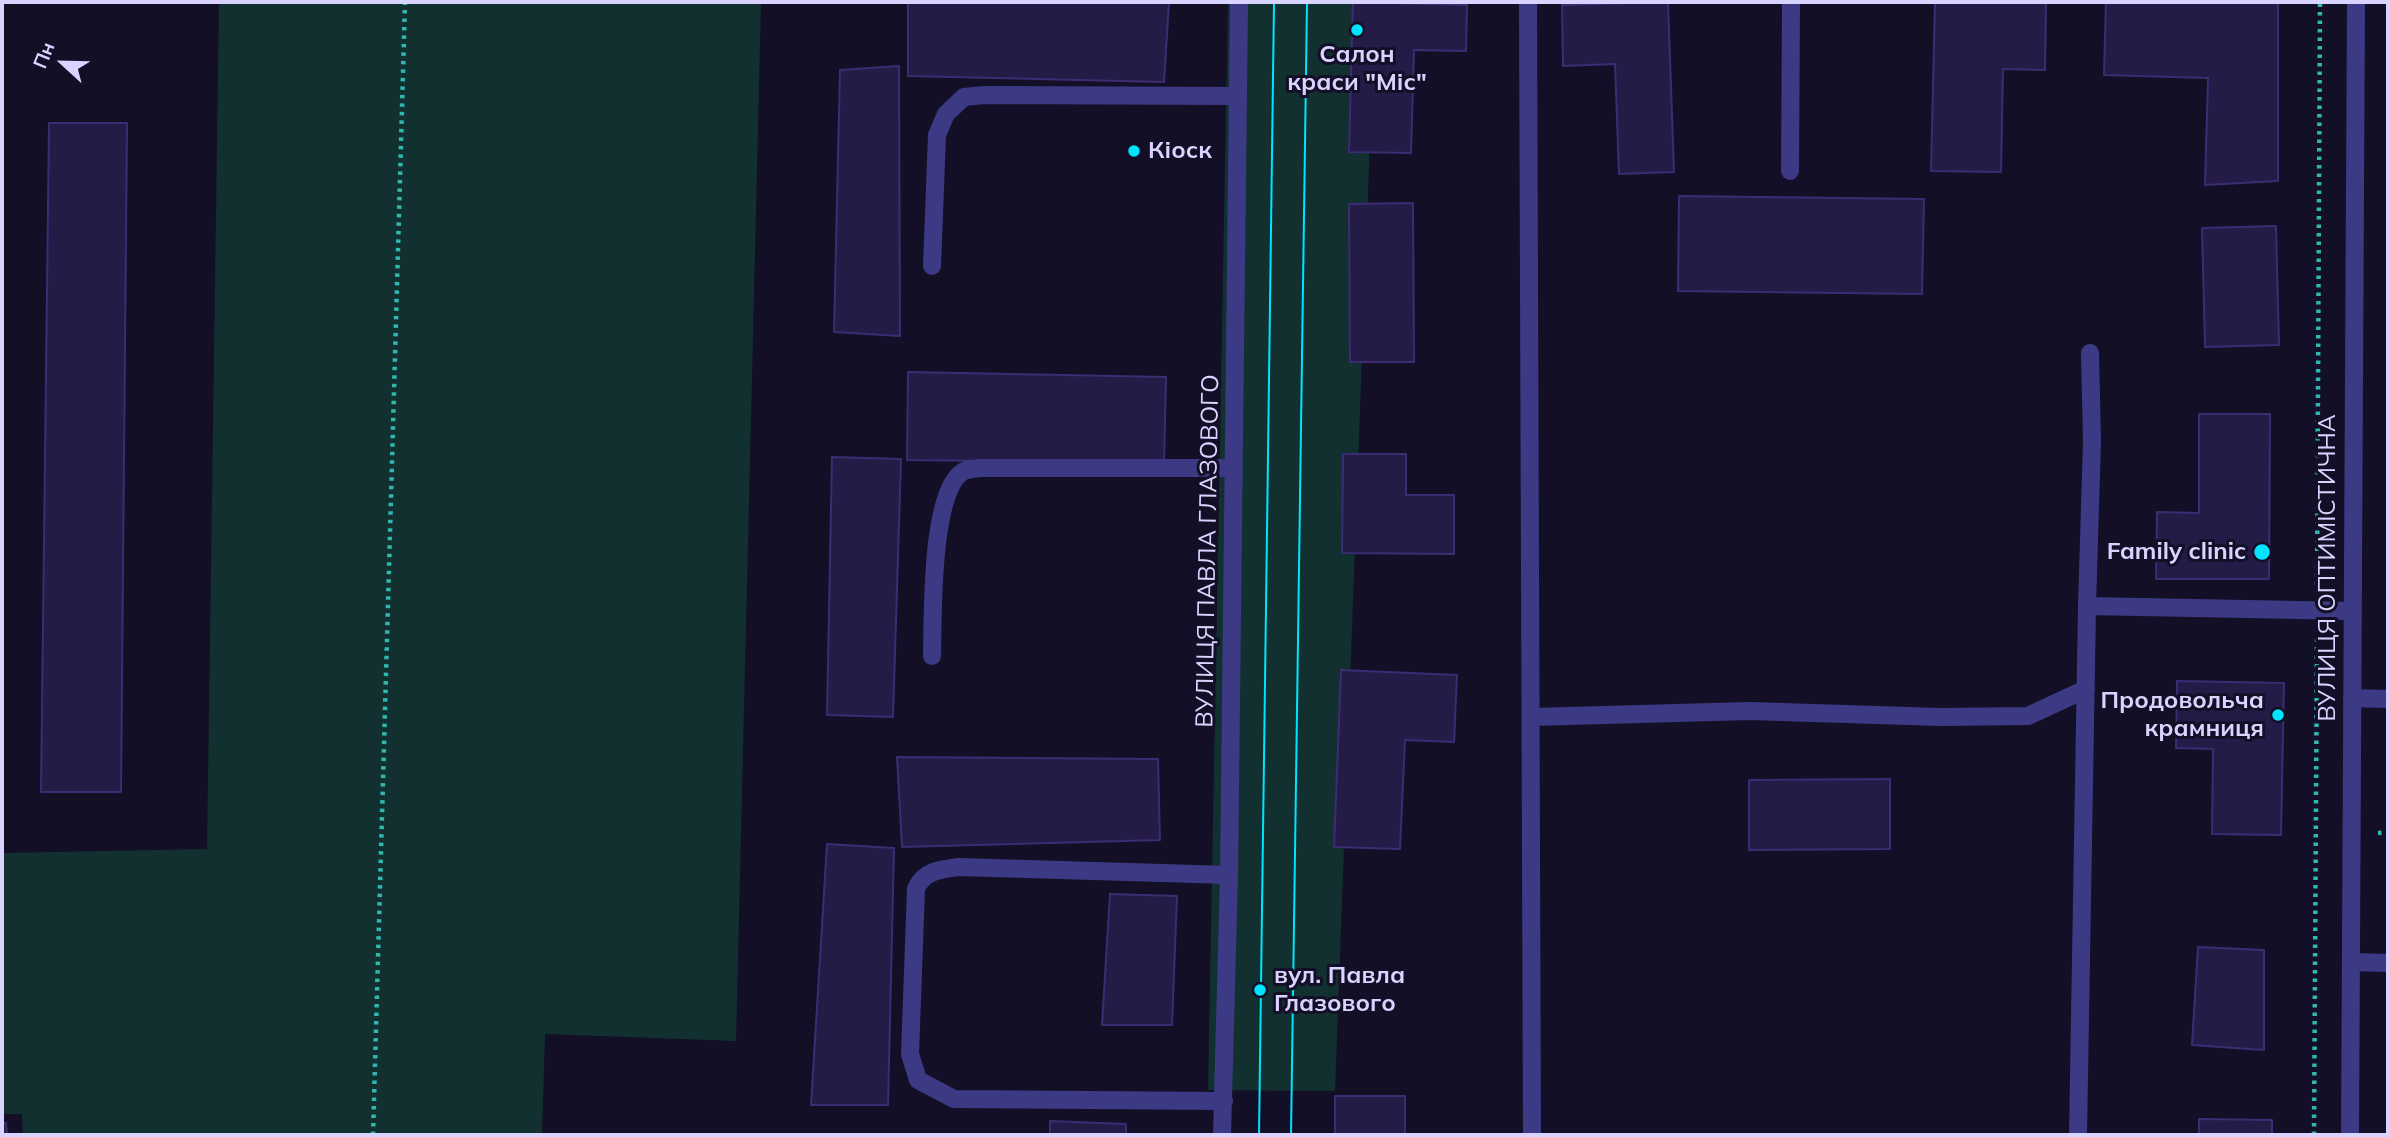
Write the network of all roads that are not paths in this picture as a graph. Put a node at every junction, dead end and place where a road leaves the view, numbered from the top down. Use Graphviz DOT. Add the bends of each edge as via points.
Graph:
graph roads {
  1 [pos="1239,2"];
  2 [pos="1528,2"];
  3 [pos="1791,2"];
  4 [pos="2356,2"];
  5 [pos="1238,96"];
  6 [pos="1790,171"];
  7 [pos="932,266"];
  8 [pos="2090,353"];
  9 [pos="1233,468"];
  10 [pos="2087,607"];
  11 [pos="2352,611"];
  12 [pos="932,656"];
  13 [pos="2086,689"];
  14 [pos="2352,698"];
  15 [pos="2388,699"];
  16 [pos="1531,717"];
  17 [pos="1229,874"];
  18 [pos="2351,962"];
  19 [pos="2388,963"];
  20 [pos="1224,1101"];
  21 [pos="1222,1135"];
  22 [pos="1532,1135"];
  23 [pos="2078,1135"];
  24 [pos="2350,1135"];
  1 -- 5 [label="street, ВУЛИЦЯ ПАВЛА ГЛАЗОВОГО"];
  2 -- 16 [label="street"];
  3 -- 6 [label="street"];
  4 -- 11 [label="street, ВУЛИЦЯ ОПТИМІСТИЧНА"];
  5 -- 7 [label="street" via="964,97 946,114 937,135"];
  5 -- 9 [label="street, ВУЛИЦЯ ПАВЛА ГЛАЗОВОГО"];
  8 -- 10 [label="street"];
  9 -- 12 [label="street" via="980,468 963,472 951,484 941,513"];
  9 -- 17 [label="street, ВУЛИЦЯ ПАВЛА ГЛАЗОВОГО"];
  10 -- 11 [label="street"];
  10 -- 13 [label="street"];
  11 -- 14 [label="street, ВУЛИЦЯ ОПТИМІСТИЧНА"];
  13 -- 16 [label="street" via="2028,716 1940,718 1750,711"];
  13 -- 23 [label="street"];
  14 -- 15 [label="street"];
  14 -- 18 [label="street, ВУЛИЦЯ ОПТИМІСТИЧНА"];
  16 -- 22 [label="street"];
  17 -- 20 [label="street, ВУЛИЦЯ ПАВЛА ГЛАЗОВОГО"];
  17 -- 20 [label="street" via="959,867 929,873 916,889 910,1054 918,1080 954,1099"];
  18 -- 19 [label="street"];
  18 -- 24 [label="street, ВУЛИЦЯ ОПТИМІСТИЧНА"];
  20 -- 21 [label="street, ВУЛИЦЯ ПАВЛА ГЛАЗОВОГО"];
}
